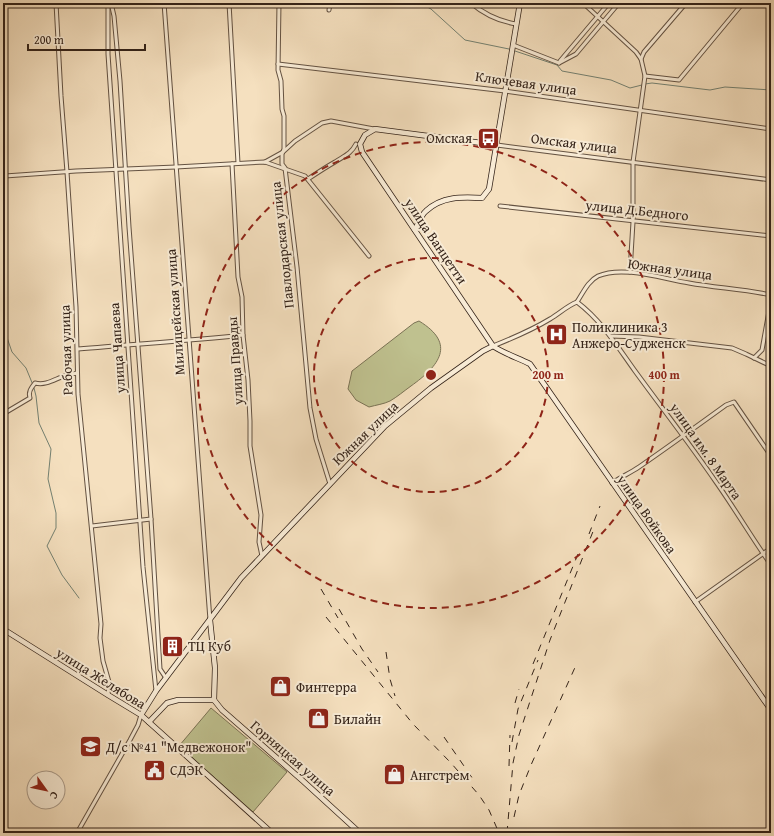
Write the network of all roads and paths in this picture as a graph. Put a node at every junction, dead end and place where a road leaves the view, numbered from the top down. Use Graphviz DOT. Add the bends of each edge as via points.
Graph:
graph roads {
  1 [pos="56,3"];
  2 [pos="110,3"];
  3 [pos="164,3"];
  4 [pos="229,3"];
  5 [pos="279,3"];
  6 [pos="330,3"];
  7 [pos="471,3"];
  8 [pos="520,3"];
  9 [pos="583,3"];
  10 [pos="609,3"];
  11 [pos="619,3"];
  12 [pos="686,3"];
  13 [pos="743,3"];
  14 [pos="329,10"];
  15 [pos="598,17"];
  16 [pos="603,22"];
  17 [pos="516,24"];
  18 [pos="513,45"];
  19 [pos="641,59"];
  20 [pos="559,62"];
  21 [pos="278,64"];
  22 [pos="645,76"];
  23 [pos="505,91"];
  24 [pos="640,110"];
  25 [pos="375,129"];
  26 [pos="771,129"];
  27 [pos="356,144"];
  28 [pos="496,145"];
  29 [pos="283,152"];
  30 [pos="265,162"];
  31 [pos="633,162"];
  32 [pos="238,163"];
  33 [pos="232,164"];
  34 [pos="176,167"];
  35 [pos="285,168"];
  36 [pos="125,169"];
  37 [pos="116,170"];
  38 [pos="68,172"];
  39 [pos="5,176"];
  40 [pos="308,179"];
  41 [pos="771,180"];
  42 [pos="500,206"];
  43 [pos="633,222"];
  44 [pos="415,230"];
  45 [pos="771,236"];
  46 [pos="369,256"];
  47 [pos="630,272"];
  48 [pos="771,295"];
  49 [pos="771,300"];
  50 [pos="577,302"];
  51 [pos="243,335"];
  52 [pos="611,336"];
  53 [pos="188,341"];
  54 [pos="128,344"];
  55 [pos="138,344"];
  56 [pos="493,346"];
  57 [pos="78,349"];
  58 [pos="754,358"];
  59 [pos="771,366"];
  60 [pos="77,373"];
  61 [pos="3,414"];
  62 [pos="683,436"];
  63 [pos="771,456"];
  64 [pos="612,483"];
  65 [pos="330,484"];
  66 [pos="151,519"];
  67 [pos="140,520"];
  68 [pos="92,526"];
  69 [pos="771,548"];
  70 [pos="763,554"];
  71 [pos="262,556"];
  72 [pos="771,565"];
  73 [pos="695,602"];
  74 [pos="210,620"];
  75 [pos="3,629"];
  76 [pos="166,678"];
  77 [pos="156,691"];
  78 [pos="108,695"];
  79 [pos="214,700"];
  80 [pos="771,710"];
  81 [pos="141,715"];
  82 [pos="149,722"];
  83 [pos="77,833"];
  84 [pos="272,833"];
  85 [pos="360,833"];
  1 -- 38 [label="street, Рабочая улица"];
  2 -- 36 [label="street, улица Чапаева" via="114,16 120,81"];
  2 -- 37 [label="street, улица Чапаева" via="108,54"];
  3 -- 34 [label="street, Милицейская улица"];
  4 -- 32 [label="street"];
  5 -- 21 [label="street, Павлодарская улица"];
  6 -- 14 [label="street"];
  7 -- 17 [label="street" via="482,13"];
  8 -- 17 [label="street"];
  9 -- 15 [label="street"];
  10 -- 15 [label="street"];
  11 -- 16 [label="street"];
  12 -- 19 [label="street" via="644,52"];
  13 -- 22 [label="street" via="679,80"];
  15 -- 16 [label="street"];
  15 -- 20 [label="street"];
  16 -- 19 [label="street"];
  16 -- 20 [label="street" via="576,54"];
  17 -- 18 [label="street"];
  18 -- 20 [label="street"];
  18 -- 23 [label="street"];
  19 -- 22 [label="street"];
  21 -- 23 [label="street, Ключевая улица"];
  21 -- 29 [label="street, Павлодарская улица" via="284,116"];
  22 -- 24 [label="street"];
  23 -- 24 [label="street, Ключевая улица"];
  23 -- 28 [label="street"];
  24 -- 26 [label="street, Ключевая улица"];
  24 -- 31 [label="street"];
  25 -- 28 [label="street, Омская улица"];
  25 -- 29 [label="street, Омская улица" via="331,121 322,123 295,140"];
  25 -- 44 [label="street, улица Ванцетти" via="365,135 360,144 362,152"];
  27 -- 40 [label="street" via="353,151 345,157"];
  28 -- 31 [label="street, Омская улица"];
  28 -- 44 [label="street" via="489,189 482,198 460,197 441,200 425,211"];
  29 -- 30 [label="street, Омская улица"];
  29 -- 35 [label="street, Павлодарская улица" via="282,164"];
  30 -- 32 [label="street"];
  30 -- 35 [label="street"];
  31 -- 41 [label="street, Омская улица"];
  31 -- 43 [label="street"];
  32 -- 33 [label="street"];
  33 -- 34 [label="street"];
  33 -- 51 [label="street, улица Правды"];
  34 -- 36 [label="street"];
  34 -- 53 [label="street, Милицейская улица"];
  35 -- 40 [label="street"];
  35 -- 65 [label="street, Павлодарская улица" via="310,408 321,460"];
  36 -- 37 [label="street"];
  36 -- 55 [label="street, улица Чапаева"];
  37 -- 38 [label="street"];
  37 -- 54 [label="street, улица Чапаева"];
  38 -- 39 [label="street"];
  38 -- 57 [label="street, Рабочая улица"];
  40 -- 46 [label="street"];
  42 -- 43 [label="street, улица Д.Бедного"];
  43 -- 45 [label="street, улица Д.Бедного"];
  43 -- 47 [label="street"];
  44 -- 56 [label="street, улица Ванцетти"];
  47 -- 48 [label="street, Южная улица" via="691,284"];
  47 -- 50 [label="street, Южная улица" via="598,276"];
  49 -- 58 [label="street" via="762,350"];
  50 -- 52 [label="street, улица им. 8 Марта" via="588,310"];
  50 -- 56 [label="street, Южная улица" via="534,328"];
  51 -- 53 [label="street"];
  51 -- 71 [label="street, улица Правды" via="248,380 250,446 261,515 259,542"];
  52 -- 58 [label="street" via="732,348"];
  52 -- 62 [label="street, улица им. 8 Марта"];
  53 -- 55 [label="street"];
  53 -- 74 [label="street, Милицейская улица"];
  54 -- 55 [label="street"];
  54 -- 57 [label="street"];
  54 -- 67 [label="street, улица Чапаева"];
  55 -- 66 [label="street, улица Чапаева"];
  56 -- 64 [label="street, улица Войкова" via="530,364"];
  56 -- 65 [label="street, Южная улица" via="431,388 385,426"];
  57 -- 60 [label="street, Рабочая улица"];
  58 -- 59 [label="street"];
  60 -- 61 [label="street" via="41,384 35,383 31,387 30,398"];
  60 -- 68 [label="street, Рабочая улица"];
  62 -- 63 [label="street" via="734,402"];
  62 -- 64 [label="street"];
  62 -- 70 [label="street, улица им. 8 Марта" via="716,481"];
  64 -- 73 [label="street, улица Войкова"];
  65 -- 71 [label="street, Южная улица"];
  66 -- 67 [label="street"];
  66 -- 76 [label="street, улица Чапаева" via="160,669"];
  67 -- 68 [label="street"];
  67 -- 77 [label="street, улица Чапаева"];
  68 -- 78 [label="street, Рабочая улица" via="102,624 102,661 109,682"];
  69 -- 70 [label="street"];
  70 -- 72 [label="street, улица им. 8 Марта"];
  70 -- 73 [label="street"];
  71 -- 74 [label="street, Южная улица" via="241,578"];
  73 -- 80 [label="street, улица Войкова"];
  74 -- 76 [label="street, Южная улица"];
  74 -- 79 [label="street" via="215,668"];
  75 -- 78 [label="street, улица Желябова"];
  76 -- 77 [label="street, Южная улица"];
  77 -- 81 [label="street, Южная улица"];
  78 -- 81 [label="street, улица Желябова"];
  79 -- 82 [label="street" via="178,700 167,703"];
  79 -- 85 [label="street, Горняцкая улица" via="222,710"];
  81 -- 82 [label="street, улица Желябова"];
  81 -- 83 [label="street" via="130,740"];
  82 -- 84 [label="street, улица Желябова"];
}
